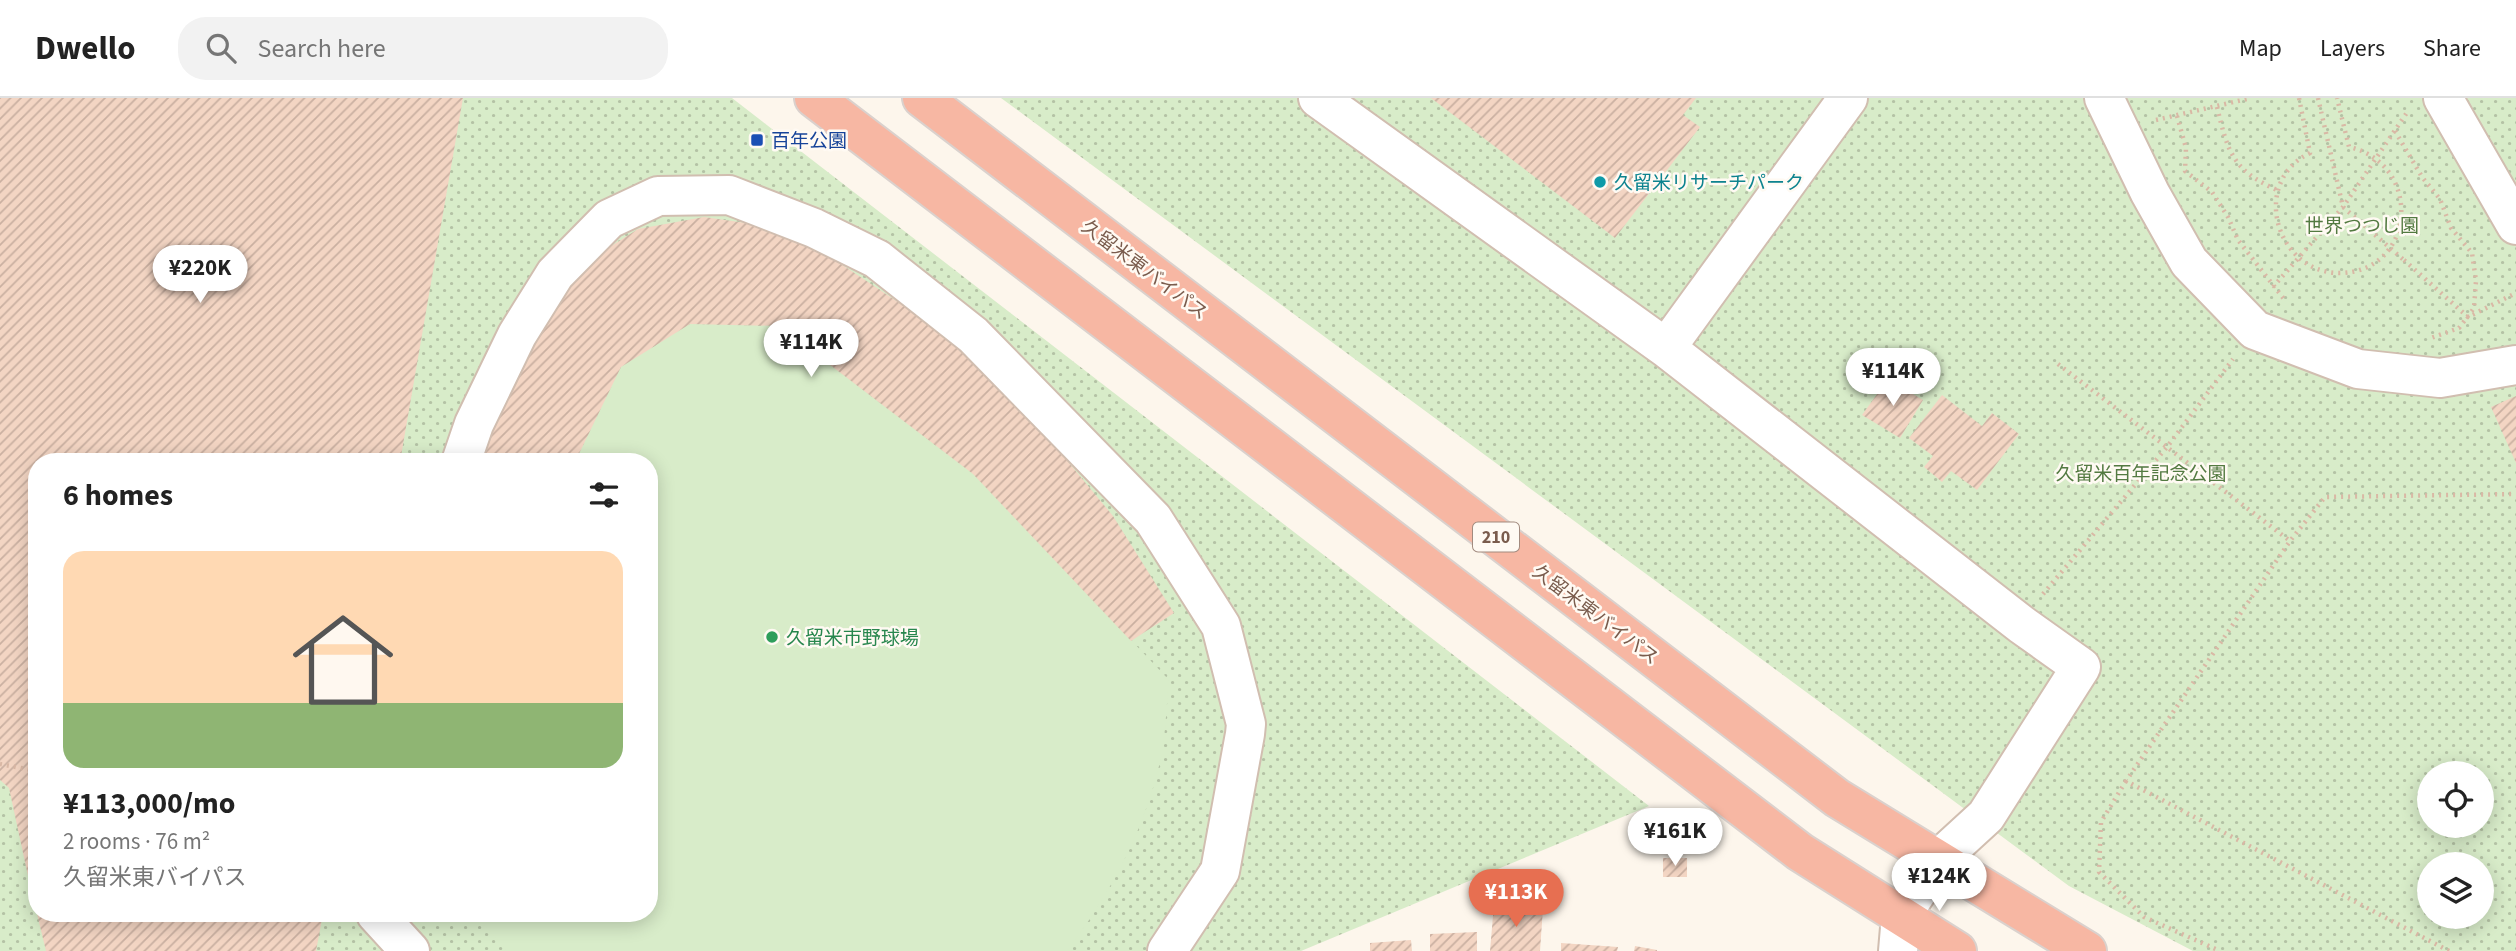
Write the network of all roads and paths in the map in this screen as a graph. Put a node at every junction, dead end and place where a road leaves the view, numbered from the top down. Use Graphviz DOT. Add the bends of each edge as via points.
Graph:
graph roads {
  1 [pos="814,98"];
  2 [pos="922,98"];
  3 [pos="1318,98"];
  4 [pos="1848,98"];
  5 [pos="2251,98"];
  6 [pos="2299,98"];
  7 [pos="2318,98"];
  8 [pos="2337,98"];
  9 [pos="2432,102"];
  10 [pos="2217,107"];
  11 [pos="2110,112"];
  12 [pos="2178,116"];
  13 [pos="2395,131"];
  14 [pos="2376,158"];
  15 [pos="2516,178"];
  16 [pos="2277,190"];
  17 [pos="2343,207"];
  18 [pos="2516,225"];
  19 [pos="2389,247"];
  20 [pos="2298,258"];
  21 [pos="2274,286"];
  22 [pos="2516,293"];
  23 [pos="2285,301"];
  24 [pos="2468,317"];
  25 [pos="2250,325"];
  26 [pos="2427,339"];
  27 [pos="1666,348"];
  28 [pos="2058,364"];
  29 [pos="2516,365"];
  30 [pos="2167,447"];
  31 [pos="464,453"];
  32 [pos="2516,494"];
  33 [pos="2290,541"];
  34 [pos="2041,596"];
  35 [pos="0,764"];
  36 [pos="28,769"];
  37 [pos="2126,781"];
  38 [pos="1938,860"];
  39 [pos="383,922"];
  40 [pos="1899,934"];
  41 [pos="410,951"];
  42 [pos="1167,951"];
  43 [pos="1957,951"];
  44 [pos="2087,951"];
  45 [pos="2220,951"];
  46 [pos="2449,951"];
  1 -- 40 [label="highway" via="1800,852"];
  2 -- 38 [label="highway, 久留米東バイパス / 210" via="1837,798"];
  3 -- 27 [label="street"];
  4 -- 27 [label="street"];
  5 -- 10 [label="path"];
  6 -- 16 [label="path" via="2310,153 2287,172"];
  7 -- 17 [label="path"];
  8 -- 14 [label="path" via="2349,147"];
  9 -- 13 [label="path"];
  9 -- 15 [label="street"];
  9 -- 18 [label="street"];
  10 -- 12 [label="path"];
  10 -- 16 [label="path" via="2228,151 2254,180"];
  11 -- 12 [label="path"];
  11 -- 25 [label="street" via="2189,262"];
  12 -- 21 [label="path" via="2186,148 2185,171 2212,192 2238,240"];
  13 -- 14 [label="path"];
  13 -- 24 [label="path" via="2441,199 2451,228 2472,253 2476,281 2474,308"];
  14 -- 17 [label="path"];
  14 -- 19 [label="path" via="2395,178 2402,199 2402,221"];
  16 -- 20 [label="path" via="2278,230"];
  17 -- 19 [label="path"];
  17 -- 20 [label="path"];
  19 -- 20 [label="path" via="2361,269 2340,273 2320,270"];
  19 -- 24 [label="path"];
  20 -- 21 [label="path"];
  21 -- 23 [label="path"];
  21 -- 25 [label="path"];
  22 -- 24 [label="path"];
  24 -- 26 [label="path" via="2459,328"];
  25 -- 29 [label="street" via="2358,369 2441,378"];
  25 -- 30 [label="path"];
  27 -- 38 [label="street" via="2081,667 1986,816"];
  28 -- 30 [label="path"];
  30 -- 33 [label="path"];
  30 -- 34 [label="path"];
  31 -- 42 [label="street" via="517,335 555,274 609,219 658,196 729,195 814,228 877,260 973,335 1153,519 1221,626 1245,734 1220,871"];
  32 -- 33 [label="path" via="2325,497"];
  33 -- 37 [label="path"];
  35 -- 36 [label="path"];
  37 -- 45 [label="path" via="2101,822 2099,872 2144,917"];
  37 -- 46 [label="path"];
  38 -- 40 [label="street"];
  38 -- 44 [label="highway, 久留米東バイパス / 210"];
  39 -- 41 [label="street"];
  40 -- 43 [label="highway"];
}
